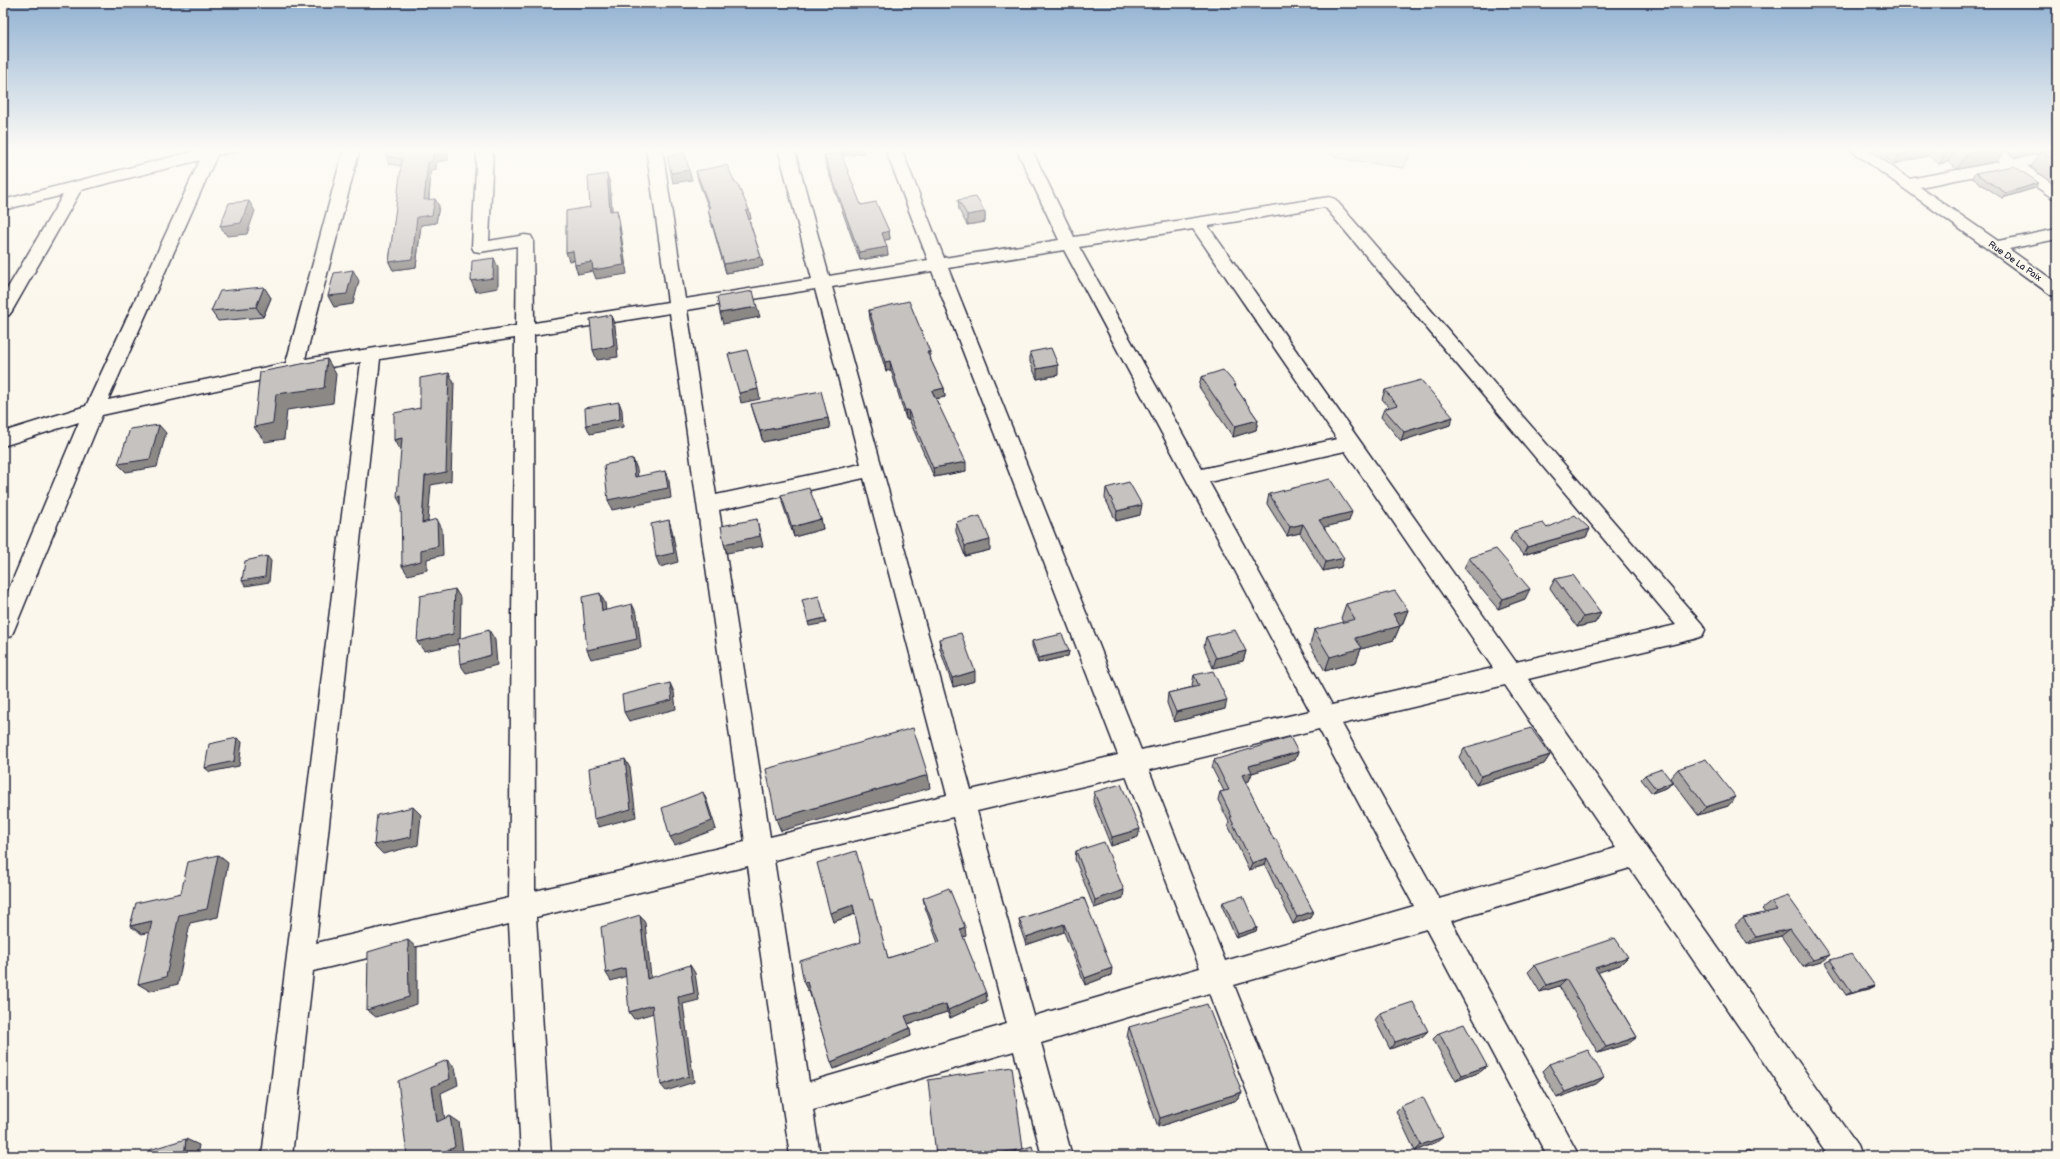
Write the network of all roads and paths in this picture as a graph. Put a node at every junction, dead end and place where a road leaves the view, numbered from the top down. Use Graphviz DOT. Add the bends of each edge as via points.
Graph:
graph roads {
  1 [pos="15,202"];
  2 [pos="66,202"];
  3 [pos="189,202"];
  4 [pos="338,202"];
  5 [pos="482,202"];
  6 [pos="662,202"];
  7 [pos="800,202"];
  8 [pos="914,202"];
  9 [pos="1049,202"];
  10 [pos="1328,202"];
  11 [pos="1329,202"];
  12 [pos="1933,202"];
  13 [pos="3,205"];
  14 [pos="1197,223"];
  15 [pos="2057,234"];
  16 [pos="1069,244"];
  17 [pos="1996,247"];
  18 [pos="938,264"];
  19 [pos="822,283"];
  20 [pos="2057,291"];
  21 [pos="678,306"];
  22 [pos="3,311"];
  23 [pos="525,331"];
  24 [pos="371,355"];
  25 [pos="294,367"];
  26 [pos="94,410"];
  27 [pos="3,439"];
  28 [pos="1350,443"];
  29 [pos="872,469"];
  30 [pos="1196,478"];
  31 [pos="708,506"];
  32 [pos="3,630"];
  33 [pos="1510,673"];
  34 [pos="1325,717"];
  35 [pos="1133,762"];
  36 [pos="962,803"];
  37 [pos="760,851"];
  38 [pos="1636,854"];
  39 [pos="522,907"];
  40 [pos="1432,913"];
  41 [pos="300,960"];
  42 [pos="1217,977"];
  43 [pos="1024,1033"];
  44 [pos="797,1100"];
  45 [pos="277,1156"];
  46 [pos="536,1156"];
  47 [pos="805,1156"];
  48 [pos="1057,1156"];
  49 [pos="1287,1156"];
  50 [pos="1564,1156"];
  51 [pos="1846,1156"];
  1 -- 13 [label="street"];
  2 -- 22 [label="street"];
  3 -- 26 [label="street"];
  4 -- 25 [label="street"];
  5 -- 23 [label="street" via="480,247 525,240"];
  6 -- 21 [label="street"];
  7 -- 19 [label="street"];
  8 -- 18 [label="street"];
  9 -- 16 [label="street"];
  10 -- 14 [label="street"];
  11 -- 33 [label="street" via="1694,630"];
  12 -- 17 [label="street, Rue De La Paix"];
  14 -- 16 [label="street"];
  14 -- 28 [label="street"];
  15 -- 17 [label="street"];
  16 -- 18 [label="street"];
  16 -- 30 [label="street"];
  17 -- 20 [label="street, Rue De La Paix"];
  18 -- 19 [label="street"];
  18 -- 35 [label="street"];
  19 -- 21 [label="street"];
  19 -- 29 [label="street"];
  21 -- 23 [label="street"];
  21 -- 31 [label="street"];
  23 -- 24 [label="street"];
  23 -- 39 [label="street"];
  24 -- 25 [label="street"];
  24 -- 41 [label="street"];
  25 -- 26 [label="street"];
  26 -- 27 [label="street"];
  26 -- 32 [label="street"];
  28 -- 30 [label="street"];
  28 -- 33 [label="street"];
  29 -- 31 [label="street"];
  29 -- 36 [label="street"];
  30 -- 34 [label="street"];
  31 -- 37 [label="street"];
  33 -- 34 [label="street"];
  33 -- 38 [label="street"];
  34 -- 35 [label="street"];
  34 -- 40 [label="street"];
  35 -- 36 [label="street"];
  35 -- 42 [label="street"];
  36 -- 37 [label="street"];
  36 -- 43 [label="street"];
  37 -- 39 [label="street"];
  37 -- 44 [label="street"];
  38 -- 40 [label="street"];
  38 -- 51 [label="street"];
  39 -- 41 [label="street"];
  39 -- 46 [label="street"];
  40 -- 42 [label="street"];
  40 -- 50 [label="street"];
  41 -- 45 [label="street"];
  42 -- 43 [label="street"];
  42 -- 49 [label="street"];
  43 -- 44 [label="street"];
  43 -- 48 [label="street"];
  44 -- 47 [label="street"];
}
